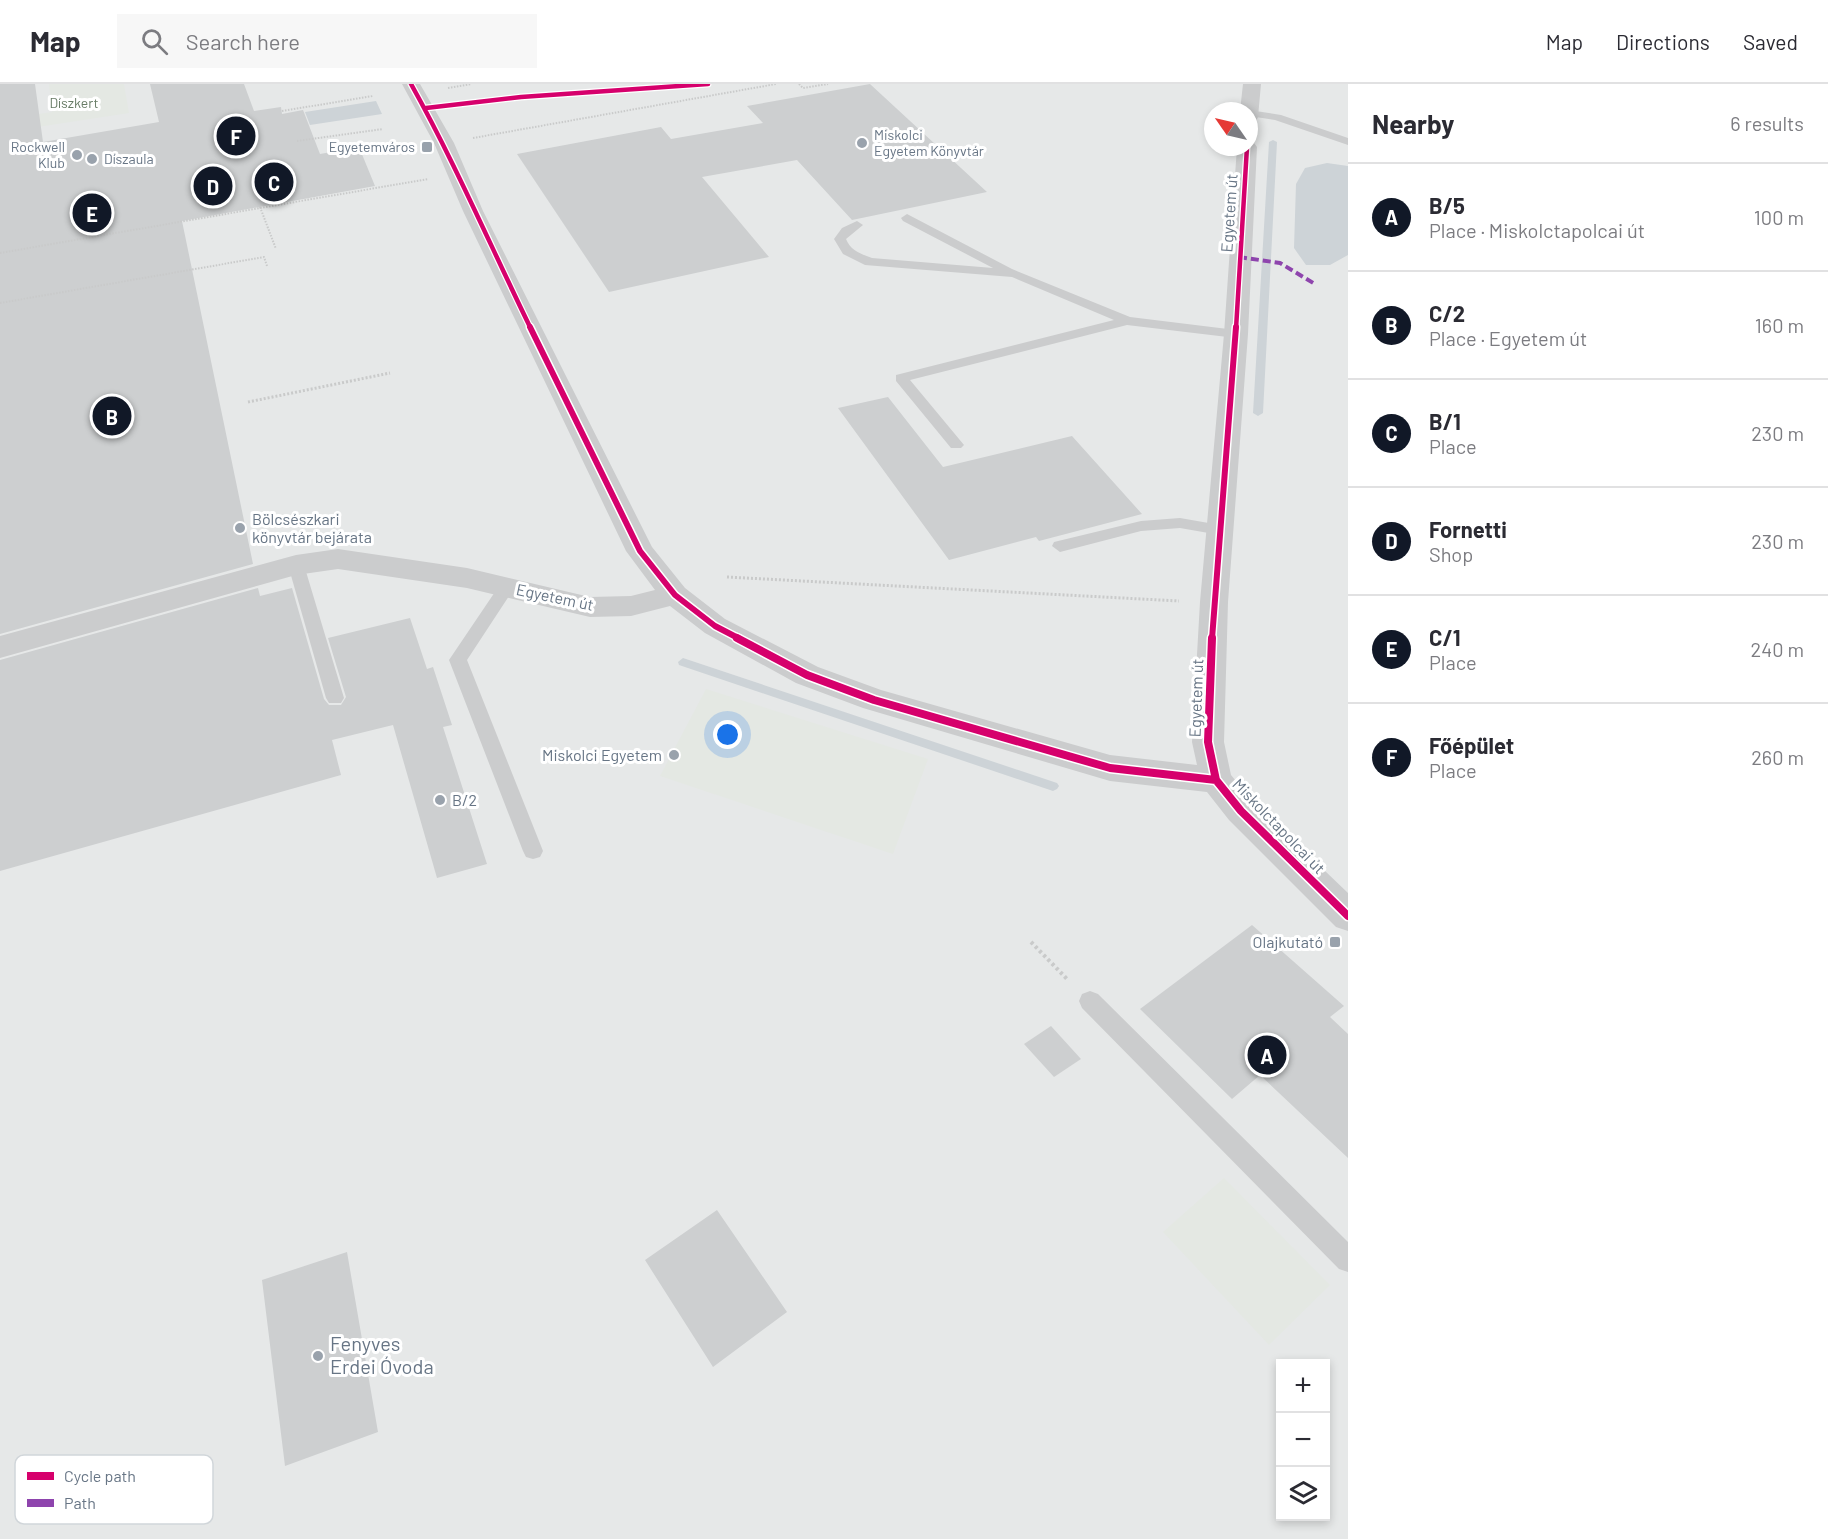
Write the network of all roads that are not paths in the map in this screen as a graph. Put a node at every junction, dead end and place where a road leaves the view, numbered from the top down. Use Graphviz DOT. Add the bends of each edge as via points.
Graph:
graph roads {
  1 [pos="411,84"];
  2 [pos="1252,84"];
  3 [pos="1250,102"];
  4 [pos="1258,116"];
  5 [pos="1348,142"];
  6 [pos="1246,156"];
  7 [pos="907,218"];
  8 [pos="858,225"];
  9 [pos="1014,273"];
  10 [pos="1126,321"];
  11 [pos="1236,334"];
  12 [pos="956,444"];
  13 [pos="1220,530"];
  14 [pos="1060,546"];
  15 [pos="296,565"];
  16 [pos="507,587"];
  17 [pos="675,595"];
  18 [pos="0,647"];
  19 [pos="335,698"];
  20 [pos="1216,780"];
  21 [pos="533,851"];
  22 [pos="1348,916"];
  23 [pos="1090,1001"];
  24 [pos="1348,1260"];
  1 -- 17 [label="street" via="444,143 473,211 640,551"];
  2 -- 3 [label="street"];
  4 -- 5 [label="lane" via="1276,117"];
  6 -- 11 [label="street, Egyetem út"];
  7 -- 9 [label="lane"];
  8 -- 9 [label="lane" via="840,239 843,248 853,256 870,262"];
  9 -- 10 [label="lane"];
  10 -- 11 [label="lane"];
  10 -- 12 [label="lane" via="901,378"];
  11 -- 13 [label="street, Egyetem út"];
  13 -- 14 [label="lane" via="1180,524 1141,526"];
  13 -- 20 [label="street, Egyetem út" via="1208,742"];
  15 -- 16 [label="street, Egyetem út" via="338,559"];
  15 -- 18 [label="street, Egyetem út"];
  15 -- 19 [label="lane"];
  16 -- 17 [label="street, Egyetem út" via="590,607 631,606"];
  16 -- 21 [label="lane" via="458,660"];
  17 -- 20 [label="street" via="715,626 807,675 874,700 1110,768"];
  20 -- 22 [label="street, Miskolctapolcai út" via="1241,811"];
  23 -- 24 [label="lane"];
}
